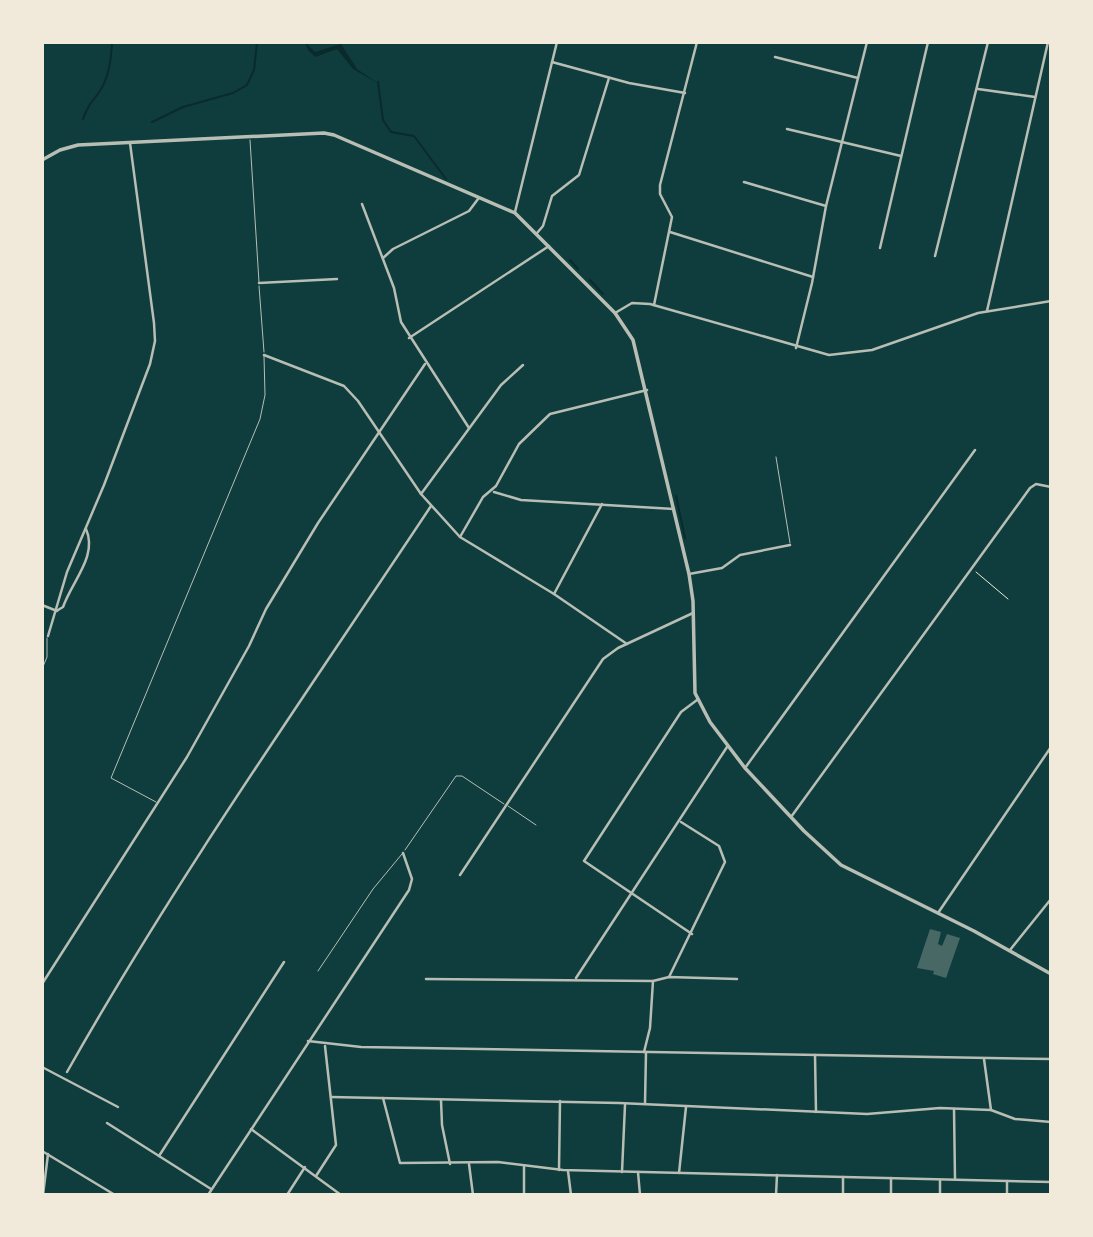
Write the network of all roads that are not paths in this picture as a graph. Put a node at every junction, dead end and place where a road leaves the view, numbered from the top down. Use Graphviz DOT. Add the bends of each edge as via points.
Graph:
graph roads {
  1 [pos="557,42"];
  2 [pos="697,42"];
  3 [pos="867,42"];
  4 [pos="928,42"];
  5 [pos="988,42"];
  6 [pos="1048,42"];
  7 [pos="775,57"];
  8 [pos="552,62"];
  9 [pos="609,78"];
  10 [pos="859,79"];
  11 [pos="978,89"];
  12 [pos="686,93"];
  13 [pos="1035,97"];
  14 [pos="787,129"];
  15 [pos="250,137"];
  16 [pos="842,142"];
  17 [pos="130,143"];
  18 [pos="901,156"];
  19 [pos="42,160"];
  20 [pos="744,183"];
  21 [pos="478,199"];
  22 [pos="362,204"];
  23 [pos="826,206"];
  24 [pos="514,213"];
  25 [pos="670,232"];
  26 [pos="537,233"];
  27 [pos="549,246"];
  28 [pos="880,248"];
  29 [pos="935,256"];
  30 [pos="383,258"];
  31 [pos="813,277"];
  32 [pos="337,279"];
  33 [pos="259,283"];
  34 [pos="1051,301"];
  35 [pos="654,305"];
  36 [pos="988,311"];
  37 [pos="615,313"];
  38 [pos="409,338"];
  39 [pos="796,348"];
  40 [pos="264,355"];
  41 [pos="425,364"];
  42 [pos="523,365"];
  43 [pos="647,390"];
  44 [pos="470,428"];
  45 [pos="380,433"];
  46 [pos="975,450"];
  47 [pos="776,457"];
  48 [pos="1051,487"];
  49 [pos="492,491"];
  50 [pos="421,494"];
  51 [pos="602,504"];
  52 [pos="431,506"];
  53 [pos="674,509"];
  54 [pos="86,529"];
  55 [pos="460,537"];
  56 [pos="790,545"];
  57 [pos="689,574"];
  58 [pos="554,594"];
  59 [pos="42,605"];
  60 [pos="57,610"];
  61 [pos="693,613"];
  62 [pos="48,636"];
  63 [pos="627,644"];
  64 [pos="42,669"];
  65 [pos="697,700"];
  66 [pos="727,747"];
  67 [pos="1051,747"];
  68 [pos="745,768"];
  69 [pos="157,803"];
  70 [pos="506,805"];
  71 [pos="791,817"];
  72 [pos="681,822"];
  73 [pos="536,825"];
  74 [pos="403,853"];
  75 [pos="460,875"];
  76 [pos="632,892"];
  77 [pos="1051,900"];
  78 [pos="938,913"];
  79 [pos="692,934"];
  80 [pos="1010,950"];
  81 [pos="284,962"];
  82 [pos="318,971"];
  83 [pos="1051,975"];
  84 [pos="669,977"];
  85 [pos="576,978"];
  86 [pos="426,979"];
  87 [pos="737,979"];
  88 [pos="653,981"];
  89 [pos="42,984"];
  90 [pos="308,1041"];
  91 [pos="324,1044"];
  92 [pos="645,1052"];
  93 [pos="816,1055"];
  94 [pos="984,1059"];
  95 [pos="1051,1059"];
  96 [pos="42,1067"];
  97 [pos="67,1072"];
  98 [pos="331,1097"];
  99 [pos="383,1098"];
  100 [pos="441,1100"];
  101 [pos="560,1101"];
  102 [pos="625,1103"];
  103 [pos="645,1104"];
  104 [pos="686,1106"];
  105 [pos="118,1107"];
  106 [pos="954,1109"];
  107 [pos="991,1110"];
  108 [pos="816,1112"];
  109 [pos="1051,1122"];
  110 [pos="107,1123"];
  111 [pos="251,1129"];
  112 [pos="42,1152"];
  113 [pos="48,1154"];
  114 [pos="159,1156"];
  115 [pos="450,1164"];
  116 [pos="469,1164"];
  117 [pos="524,1166"];
  118 [pos="305,1167"];
  119 [pos="559,1170"];
  120 [pos="568,1170"];
  121 [pos="622,1171"];
  122 [pos="638,1172"];
  123 [pos="679,1173"];
  124 [pos="777,1175"];
  125 [pos="316,1176"];
  126 [pos="843,1177"];
  127 [pos="891,1178"];
  128 [pos="940,1179"];
  129 [pos="955,1180"];
  130 [pos="1007,1181"];
  131 [pos="1051,1182"];
  132 [pos="105,1188"];
  133 [pos="211,1189"];
  134 [pos="43,1195"];
  135 [pos="104,1195"];
  136 [pos="115,1195"];
  137 [pos="208,1195"];
  138 [pos="286,1195"];
  139 [pos="341,1195"];
  140 [pos="473,1195"];
  141 [pos="524,1195"];
  142 [pos="572,1195"];
  143 [pos="640,1195"];
  144 [pos="776,1195"];
  145 [pos="843,1195"];
  146 [pos="891,1195"];
  147 [pos="940,1195"];
  148 [pos="1007,1195"];
  1 -- 8 [label="street"];
  2 -- 12 [label="street"];
  3 -- 10 [label="street"];
  4 -- 18 [label="street"];
  5 -- 11 [label="street"];
  6 -- 13 [label="street"];
  7 -- 10 [label="street"];
  8 -- 9 [label="street"];
  8 -- 24 [label="street"];
  9 -- 12 [label="street"];
  9 -- 26 [label="street" via="579,176 552,196"];
  10 -- 16 [label="street"];
  11 -- 13 [label="street"];
  11 -- 29 [label="street"];
  12 -- 25 [label="street" via="660,185 671,213"];
  13 -- 36 [label="street"];
  14 -- 16 [label="street"];
  15 -- 17 [label="street"];
  15 -- 21 [label="street" via="334,135"];
  15 -- 33 [label="lane"];
  16 -- 18 [label="street"];
  16 -- 23 [label="street"];
  17 -- 19 [label="street" via="78,145"];
  17 -- 54 [label="street" via="155,341"];
  18 -- 28 [label="street"];
  20 -- 23 [label="street"];
  21 -- 24 [label="street"];
  21 -- 30 [label="street" via="469,211"];
  22 -- 30 [label="street"];
  23 -- 31 [label="street"];
  24 -- 26 [label="street"];
  25 -- 31 [label="street"];
  25 -- 35 [label="street"];
  26 -- 27 [label="street"];
  27 -- 37 [label="street"];
  27 -- 38 [label="street"];
  30 -- 38 [label="street"];
  31 -- 39 [label="street"];
  32 -- 33 [label="street"];
  33 -- 40 [label="lane"];
  34 -- 36 [label="street"];
  35 -- 37 [label="street" via="632,303"];
  35 -- 39 [label="street"];
  36 -- 39 [label="street" via="863,352 829,355"];
  37 -- 43 [label="street" via="633,340"];
  38 -- 41 [label="street"];
  40 -- 45 [label="street" via="344,386"];
  40 -- 69 [label="lane" via="260,419 111,778"];
  41 -- 44 [label="street"];
  41 -- 45 [label="street"];
  42 -- 44 [label="street" via="501,385"];
  43 -- 49 [label="street" via="550,414 519,443"];
  43 -- 53 [label="street"];
  44 -- 50 [label="street"];
  45 -- 50 [label="street"];
  45 -- 69 [label="street" via="266,609 216,707"];
  46 -- 68 [label="street"];
  47 -- 56 [label="lane"];
  48 -- 71 [label="street" via="1033,485"];
  49 -- 51 [label="street" via="521,500"];
  49 -- 55 [label="street" via="483,497"];
  50 -- 52 [label="street"];
  51 -- 53 [label="street"];
  51 -- 58 [label="street"];
  52 -- 55 [label="street"];
  52 -- 97 [label="street" via="219,826"];
  53 -- 57 [label="street"];
  54 -- 60 [label="street"];
  54 -- 60 [label="street" via="89,556 63,607"];
  55 -- 58 [label="street"];
  56 -- 57 [label="street" via="745,554 722,568"];
  57 -- 61 [label="street"];
  58 -- 63 [label="street"];
  59 -- 60 [label="street"];
  60 -- 62 [label="street"];
  61 -- 63 [label="street"];
  61 -- 65 [label="street"];
  62 -- 64 [label="lane"];
  63 -- 70 [label="street" via="603,659"];
  65 -- 66 [label="street"];
  65 -- 76 [label="street" via="681,712 583,862"];
  66 -- 68 [label="street"];
  66 -- 72 [label="street"];
  67 -- 78 [label="street"];
  68 -- 71 [label="street"];
  69 -- 89 [label="street"];
  70 -- 73 [label="lane"];
  70 -- 74 [label="lane" via="456,776"];
  70 -- 75 [label="street"];
  71 -- 78 [label="street" via="857,875"];
  72 -- 76 [label="street"];
  72 -- 79 [label="street" via="719,846 725,856 724,869"];
  74 -- 82 [label="lane"];
  74 -- 90 [label="street" via="412,879 409,890"];
  76 -- 79 [label="street"];
  76 -- 85 [label="street"];
  77 -- 80 [label="street"];
  78 -- 80 [label="street"];
  79 -- 84 [label="street"];
  80 -- 83 [label="street"];
  81 -- 114 [label="street"];
  84 -- 87 [label="street"];
  84 -- 88 [label="street"];
  85 -- 86 [label="street"];
  85 -- 88 [label="street"];
  88 -- 92 [label="street"];
  90 -- 91 [label="street"];
  90 -- 111 [label="street"];
  91 -- 92 [label="street"];
  91 -- 98 [label="street"];
  92 -- 93 [label="street"];
  92 -- 103 [label="street"];
  93 -- 94 [label="street"];
  93 -- 108 [label="street"];
  94 -- 95 [label="street"];
  94 -- 107 [label="street"];
  96 -- 105 [label="street"];
  98 -- 99 [label="street"];
  98 -- 125 [label="street" via="336,1145"];
  99 -- 100 [label="street"];
  99 -- 115 [label="street" via="400,1163"];
  100 -- 101 [label="street"];
  100 -- 115 [label="street"];
  101 -- 102 [label="street"];
  101 -- 119 [label="street"];
  102 -- 103 [label="street"];
  102 -- 121 [label="street"];
  103 -- 104 [label="street"];
  104 -- 108 [label="street"];
  104 -- 123 [label="street"];
  106 -- 107 [label="street"];
  106 -- 108 [label="street"];
  106 -- 129 [label="street"];
  107 -- 109 [label="street" via="1015,1119"];
  110 -- 114 [label="street"];
  111 -- 118 [label="street"];
  111 -- 133 [label="street"];
  112 -- 113 [label="street"];
  113 -- 132 [label="street"];
  113 -- 134 [label="street"];
  114 -- 133 [label="street"];
  115 -- 116 [label="street"];
  116 -- 117 [label="street"];
  116 -- 140 [label="street"];
  117 -- 119 [label="street"];
  117 -- 141 [label="street"];
  118 -- 125 [label="street"];
  118 -- 138 [label="street"];
  119 -- 120 [label="street"];
  120 -- 121 [label="street"];
  120 -- 142 [label="street"];
  121 -- 122 [label="street"];
  122 -- 123 [label="street"];
  122 -- 143 [label="street"];
  123 -- 124 [label="street"];
  124 -- 126 [label="street"];
  124 -- 144 [label="street"];
  125 -- 139 [label="street"];
  126 -- 127 [label="street"];
  126 -- 145 [label="street"];
  127 -- 128 [label="street"];
  127 -- 146 [label="street"];
  128 -- 129 [label="street"];
  128 -- 147 [label="street"];
  129 -- 130 [label="street"];
  130 -- 131 [label="street"];
  130 -- 148 [label="street"];
  132 -- 135 [label="street"];
  132 -- 136 [label="street"];
  133 -- 137 [label="street"];
}
